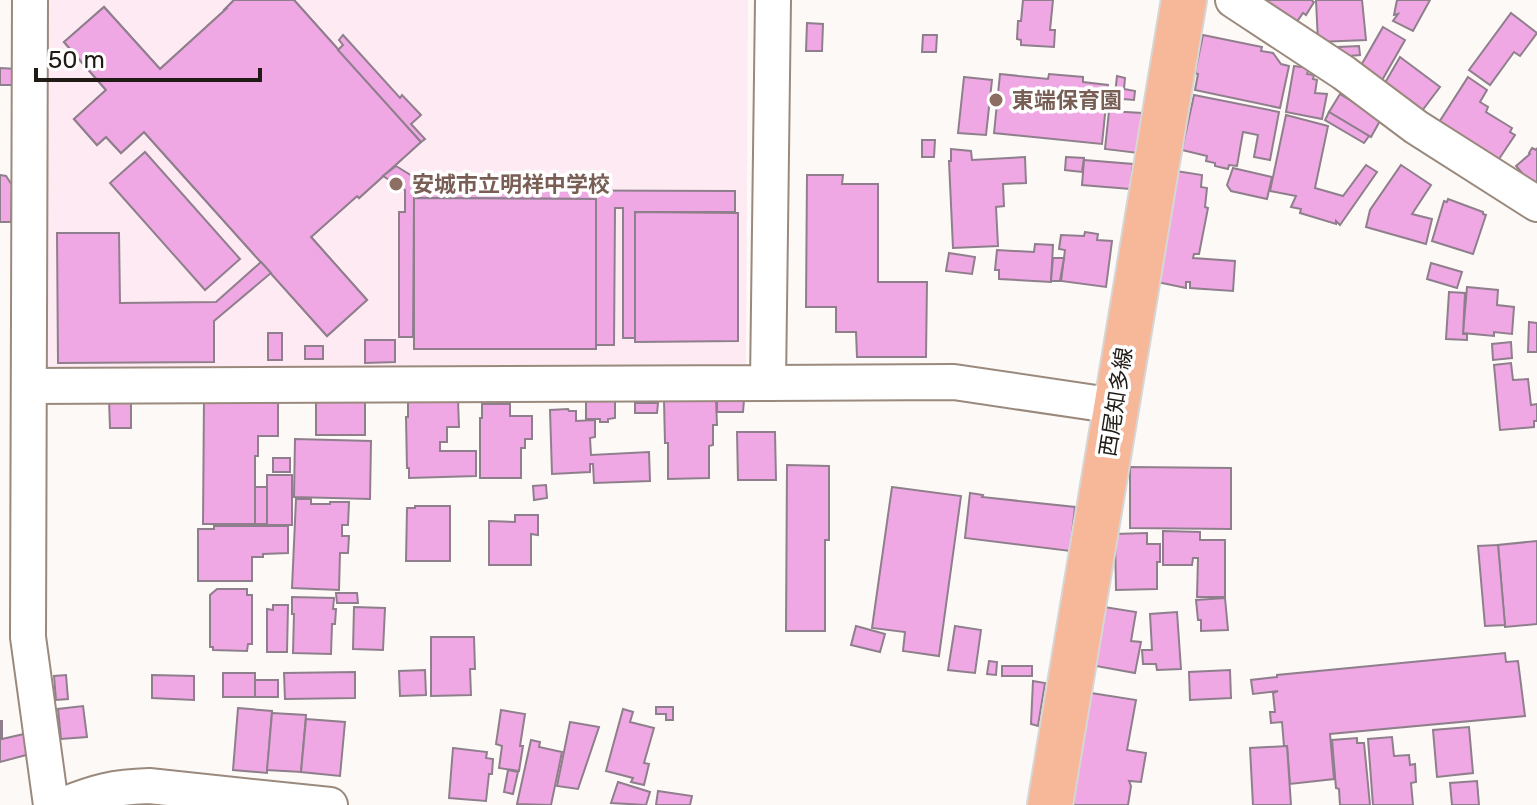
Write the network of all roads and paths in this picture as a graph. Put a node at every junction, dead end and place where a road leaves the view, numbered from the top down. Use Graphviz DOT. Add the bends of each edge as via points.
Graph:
graph roads {
  1 [pos="30,0"];
  2 [pos="773,0"];
  3 [pos="1184,0"];
  4 [pos="1238,1"];
  5 [pos="1537,204"];
  6 [pos="768,383"];
  7 [pos="29,386"];
  8 [pos="1116,406"];
  9 [pos="51,805"];
  10 [pos="63,805"];
  11 [pos="330,805"];
  12 [pos="1050,805"];
  1 -- 7 [label="street"];
  2 -- 6 [label="street"];
  3 -- 8 [label="main road, 西尾知多線"];
  4 -- 5 [label="street" via="1416,127"];
  6 -- 7 [label="street"];
  6 -- 8 [label="street" via="954,382"];
  7 -- 9 [label="street" via="28,637"];
  8 -- 12 [label="main road, 西尾知多線"];
  10 -- 11 [label="street" via="94,792 149,786"];
}
